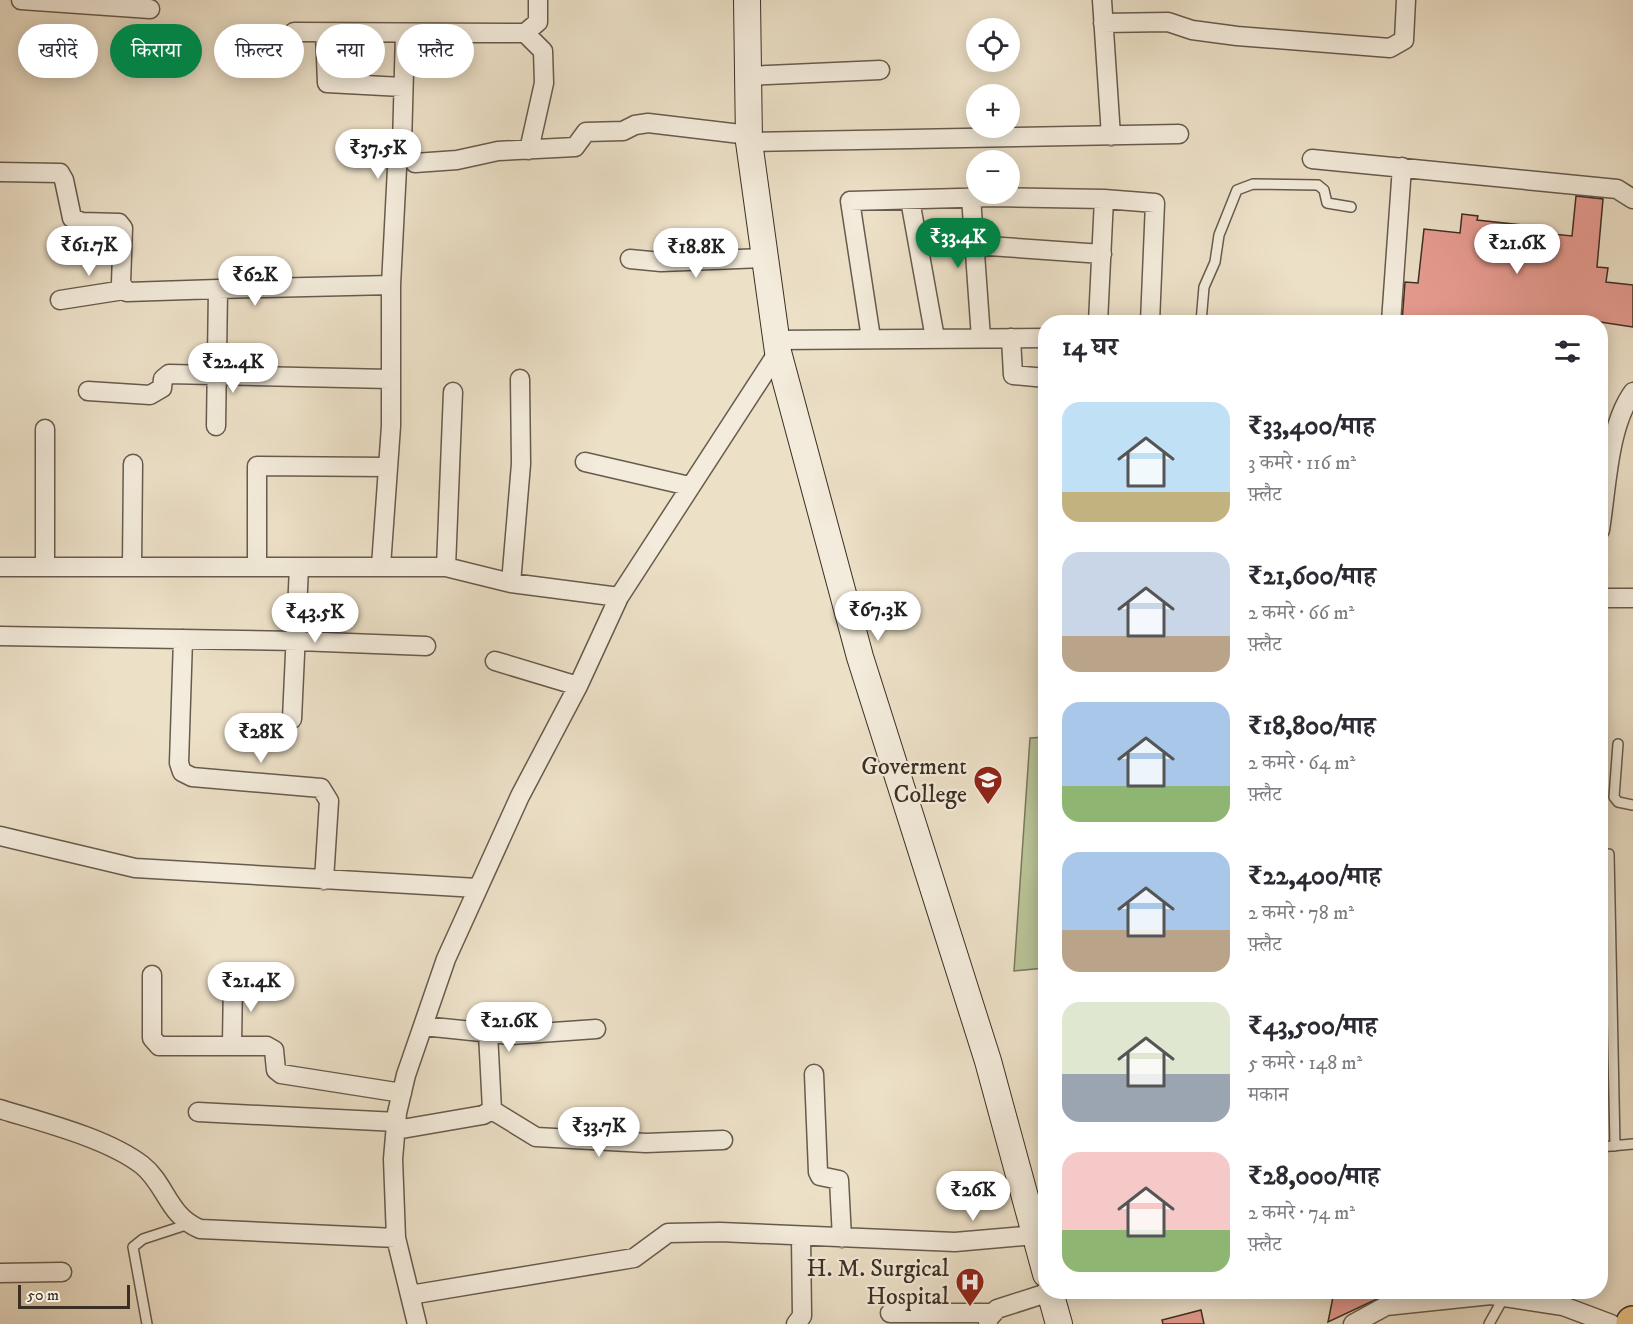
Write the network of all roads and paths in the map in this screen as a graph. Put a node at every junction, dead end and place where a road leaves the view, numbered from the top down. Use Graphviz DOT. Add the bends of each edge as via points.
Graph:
graph roads {
  1 [pos="21,0"];
  2 [pos="538,0"];
  3 [pos="747,0"];
  4 [pos="1102,0"];
  5 [pos="1406,0"];
  6 [pos="150,9"];
  7 [pos="1103,23"];
  8 [pos="474,33"];
  9 [pos="525,33"];
  10 [pos="880,70"];
  11 [pos="748,76"];
  12 [pos="327,78"];
  13 [pos="402,78"];
  14 [pos="402,87"];
  15 [pos="1179,134"];
  16 [pos="1111,136"];
  17 [pos="749,138"];
  18 [pos="530,150"];
  19 [pos="1312,159"];
  20 [pos="415,163"];
  21 [pos="1402,167"];
  22 [pos="0,172"];
  23 [pos="966,197"];
  24 [pos="1020,198"];
  25 [pos="1104,199"];
  26 [pos="1633,199"];
  27 [pos="910,200"];
  28 [pos="972,204"];
  29 [pos="1351,207"];
  30 [pos="975,245"];
  31 [pos="1102,254"];
  32 [pos="764,258"];
  33 [pos="630,259"];
  34 [pos="392,285"];
  35 [pos="218,289"];
  36 [pos="124,290"];
  37 [pos="60,300"];
  38 [pos="1098,315"];
  39 [pos="1150,315"];
  40 [pos="1202,315"];
  41 [pos="1391,315"];
  42 [pos="871,338"];
  43 [pos="934,338"];
  44 [pos="981,338"];
  45 [pos="1011,338"];
  46 [pos="1038,338"];
  47 [pos="776,346"];
  48 [pos="217,376"];
  49 [pos="1038,377"];
  50 [pos="389,379"];
  51 [pos="520,379"];
  52 [pos="88,391"];
  53 [pos="453,392"];
  54 [pos="1633,392"];
  55 [pos="216,426"];
  56 [pos="45,429"];
  57 [pos="585,462"];
  58 [pos="133,464"];
  59 [pos="388,467"];
  60 [pos="1608,478"];
  61 [pos="689,486"];
  62 [pos="132,566"];
  63 [pos="381,566"];
  64 [pos="0,567"];
  65 [pos="45,567"];
  66 [pos="257,567"];
  67 [pos="299,567"];
  68 [pos="446,567"];
  69 [pos="511,583"];
  70 [pos="619,597"];
  71 [pos="1608,598"];
  72 [pos="1633,598"];
  73 [pos="0,636"];
  74 [pos="183,639"];
  75 [pos="298,641"];
  76 [pos="426,646"];
  77 [pos="495,661"];
  78 [pos="578,686"];
  79 [pos="292,719"];
  80 [pos="1618,744"];
  81 [pos="1633,805"];
  82 [pos="0,836"];
  83 [pos="1609,854"];
  84 [pos="324,880"];
  85 [pos="477,888"];
  86 [pos="152,975"];
  87 [pos="233,980"];
  88 [pos="423,1026"];
  89 [pos="596,1029"];
  90 [pos="488,1033"];
  91 [pos="232,1045"];
  92 [pos="814,1074"];
  93 [pos="402,1093"];
  94 [pos="0,1108"];
  95 [pos="492,1110"];
  96 [pos="198,1112"];
  97 [pos="396,1126"];
  98 [pos="723,1140"];
  99 [pos="1633,1144"];
  100 [pos="1608,1146"];
  101 [pos="1616,1146"];
  102 [pos="189,1224"];
  103 [pos="1035,1234"];
  104 [pos="801,1237"];
  105 [pos="396,1238"];
  106 [pos="842,1238"];
  107 [pos="1038,1245"];
  108 [pos="62,1272"];
  109 [pos="0,1274"];
  110 [pos="410,1295"];
  111 [pos="1038,1297"];
  112 [pos="1052,1299"];
  113 [pos="1453,1299"];
  114 [pos="1503,1299"];
  115 [pos="1511,1299"];
  116 [pos="890,1313"];
  117 [pos="990,1319"];
  118 [pos="147,1324"];
  119 [pos="417,1324"];
  120 [pos="796,1324"];
  121 [pos="1059,1324"];
  122 [pos="1353,1324"];
  123 [pos="1489,1324"];
  124 [pos="1611,1324"];
  1 -- 6 [label="street"];
  2 -- 9 [label="street" via="538,22"];
  3 -- 11 [label="street"];
  4 -- 7 [label="street"];
  5 -- 7 [label="street" via="1404,40 1390,48 1237,36 1192,30 1168,22"];
  7 -- 16 [label="street"];
  8 -- 9 [label="street"];
  9 -- 18 [label="street" via="543,51 544,82"];
  10 -- 11 [label="street"];
  11 -- 17 [label="street"];
  12 -- 14 [label="street" via="327,83"];
  13 -- 14 [label="street"];
  14 -- 34 [label="street"];
  15 -- 16 [label="street"];
  16 -- 17 [label="street"];
  17 -- 18 [label="street" via="642,123 623,131 586,132 576,147"];
  17 -- 32 [label="street"];
  18 -- 20 [label="street"];
  19 -- 21 [label="street"];
  21 -- 26 [label="street" via="1617,189"];
  21 -- 41 [label="street"];
  22 -- 36 [label="street" via="60,173 72,218 119,223 123,228"];
  23 -- 27 [label="street"];
  24 -- 25 [label="street"];
  25 -- 31 [label="street"];
  25 -- 39 [label="street" via="1155,203"];
  27 -- 42 [label="street" via="850,201"];
  27 -- 43 [label="street"];
  28 -- 30 [label="street"];
  29 -- 40 [label="lane" via="1327,203 1324,190 1318,185 1253,184 1237,190 1204,287"];
  30 -- 31 [label="street"];
  30 -- 44 [label="street"];
  31 -- 38 [label="street"];
  32 -- 33 [label="street" via="661,262"];
  32 -- 47 [label="street"];
  34 -- 35 [label="street"];
  34 -- 50 [label="street"];
  35 -- 36 [label="street"];
  35 -- 48 [label="street"];
  36 -- 37 [label="street"];
  42 -- 43 [label="street"];
  42 -- 47 [label="street"];
  43 -- 44 [label="street"];
  44 -- 45 [label="street"];
  45 -- 46 [label="street"];
  45 -- 49 [label="street" via="1014,375"];
  47 -- 61 [label="street"];
  47 -- 103 [label="street" via="860,657 988,1061"];
  48 -- 50 [label="street"];
  48 -- 52 [label="street" via="169,374 162,388 150,395"];
  48 -- 55 [label="street"];
  50 -- 59 [label="street"];
  51 -- 69 [label="street" via="522,464"];
  53 -- 68 [label="street"];
  54 -- 60 [label="street" via="1616,427"];
  56 -- 65 [label="street"];
  57 -- 61 [label="street"];
  58 -- 62 [label="street"];
  59 -- 63 [label="street"];
  59 -- 66 [label="street" via="257,466"];
  61 -- 70 [label="street"];
  62 -- 65 [label="street"];
  62 -- 66 [label="street"];
  63 -- 67 [label="street"];
  63 -- 68 [label="street"];
  64 -- 65 [label="street"];
  66 -- 67 [label="street"];
  67 -- 75 [label="street"];
  68 -- 69 [label="street"];
  69 -- 70 [label="street"];
  70 -- 78 [label="street"];
  71 -- 72 [label="street"];
  73 -- 74 [label="street"];
  74 -- 75 [label="street"];
  74 -- 84 [label="street" via="179,763 182,772 192,777 321,788 329,801"];
  75 -- 76 [label="street"];
  75 -- 79 [label="street"];
  77 -- 78 [label="street"];
  78 -- 85 [label="street"];
  80 -- 81 [label="lane" via="1614,797 1618,802"];
  82 -- 84 [label="street" via="135,868"];
  83 -- 101 [label="lane"];
  84 -- 85 [label="street"];
  85 -- 88 [label="street"];
  86 -- 91 [label="street" via="155,1043 164,1047"];
  87 -- 91 [label="street"];
  88 -- 90 [label="street"];
  88 -- 93 [label="street"];
  89 -- 90 [label="street" via="520,1035"];
  90 -- 95 [label="street"];
  91 -- 93 [label="street" via="271,1047 276,1070 285,1076"];
  92 -- 106 [label="street" via="818,1172 820,1176 839,1180"];
  93 -- 97 [label="street"];
  94 -- 102 [label="street" via="65,1130 134,1160 150,1173 175,1211"];
  95 -- 97 [label="street" via="483,1115"];
  95 -- 98 [label="street" via="536,1137 646,1143"];
  96 -- 97 [label="street"];
  97 -- 105 [label="street"];
  99 -- 101 [label="lane"];
  100 -- 101 [label="lane"];
  102 -- 105 [label="street" via="214,1231"];
  102 -- 118 [label="lane" via="143,1239 134,1247"];
  103 -- 106 [label="street" via="955,1242"];
  103 -- 107 [label="street"];
  104 -- 106 [label="street"];
  104 -- 110 [label="street" via="668,1233 634,1258"];
  104 -- 120 [label="street" via="802,1316"];
  105 -- 110 [label="street"];
  108 -- 109 [label="street"];
  110 -- 119 [label="street"];
  111 -- 117 [label="street"];
  112 -- 121 [label="street"];
  113 -- 122 [label="street" via="1386,1306"];
  114 -- 123 [label="lane"];
  115 -- 124 [label="street" via="1563,1306"];
  116 -- 117 [label="street"];
}
